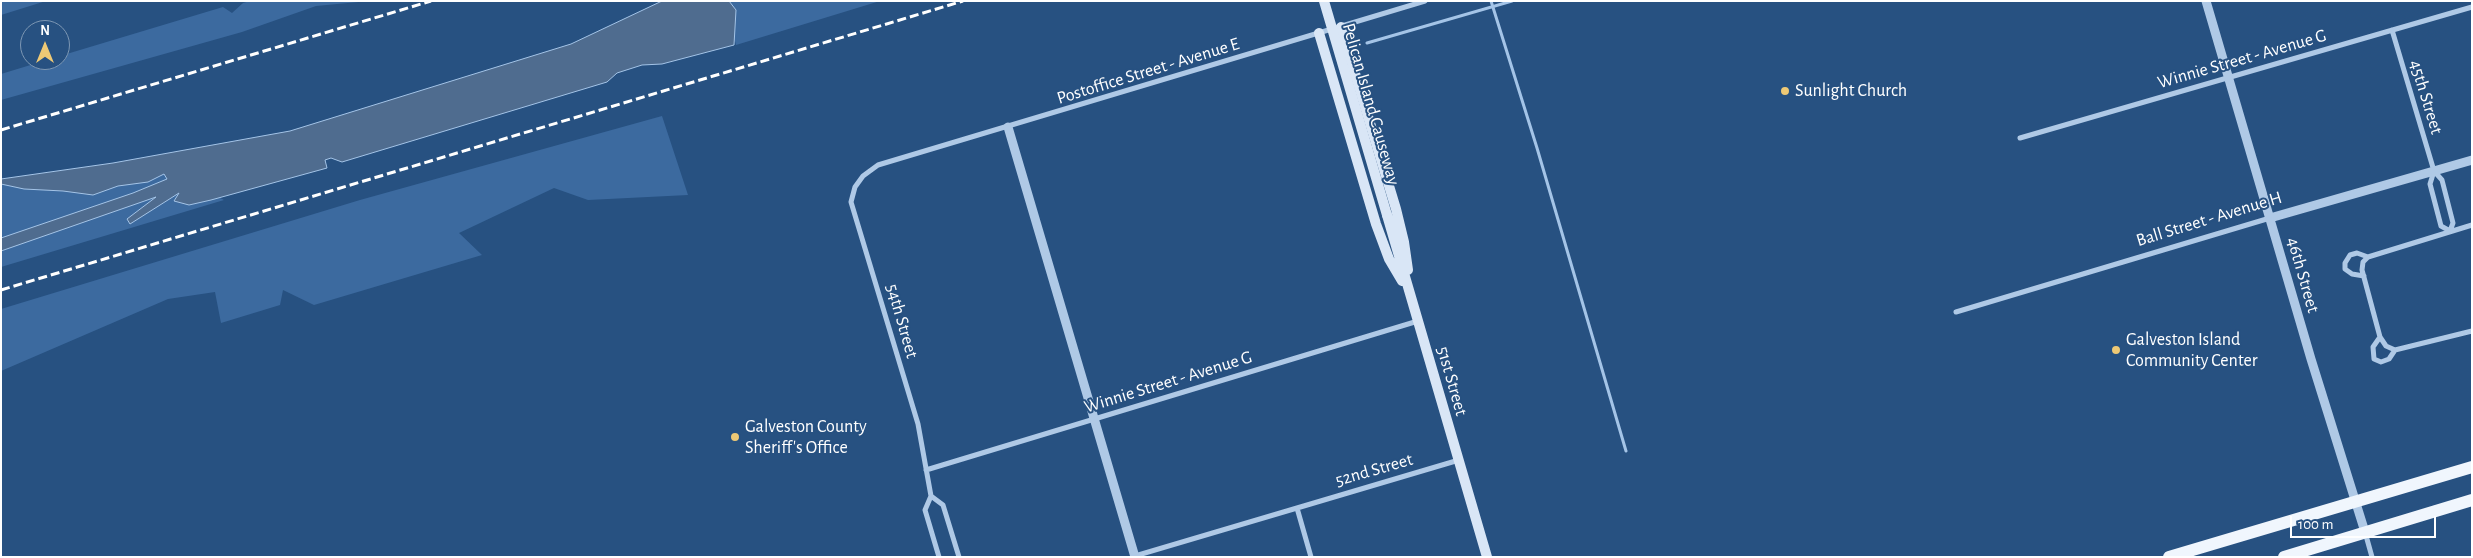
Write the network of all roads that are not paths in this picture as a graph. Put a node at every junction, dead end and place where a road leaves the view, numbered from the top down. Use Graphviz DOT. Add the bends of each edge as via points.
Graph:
graph roads {
  1 [pos="1324,1"];
  2 [pos="1425,1"];
  3 [pos="2206,1"];
  4 [pos="2472,7"];
  5 [pos="1341,27"];
  6 [pos="2392,30"];
  7 [pos="1319,33"];
  8 [pos="2228,76"];
  9 [pos="1008,127"];
  10 [pos="2020,138"];
  11 [pos="2472,160"];
  12 [pos="878,165"];
  13 [pos="2434,171"];
  14 [pos="1387,215"];
  15 [pos="2270,218"];
  16 [pos="2472,225"];
  17 [pos="2450,231"];
  18 [pos="2368,257"];
  19 [pos="2364,276"];
  20 [pos="1411,298"];
  21 [pos="1956,312"];
  22 [pos="1418,321"];
  23 [pos="2472,331"];
  24 [pos="2380,337"];
  25 [pos="2395,350"];
  26 [pos="1094,419"];
  27 [pos="1459,460"];
  28 [pos="2472,467"];
  29 [pos="926,470"];
  30 [pos="931,496"];
  31 [pos="2472,500"];
  32 [pos="2355,502"];
  33 [pos="1297,508"];
  34 [pos="2365,532"];
  35 [pos="2193,553"];
  36 [pos="1134,556"];
  37 [pos="939,557"];
  38 [pos="959,557"];
  39 [pos="1311,557"];
  40 [pos="1487,557"];
  41 [pos="2169,557"];
  42 [pos="2284,557"];
  43 [pos="2372,557"];
  1 -- 14 [label="main road, Pelican Island Causeway, bridge"];
  2 -- 5 [label="street, Postoffice Street - Avenue E"];
  3 -- 8 [label="street, 46th Street"];
  4 -- 6 [label="street, Winnie Street - Avenue G"];
  5 -- 7 [label="street, Postoffice Street - Avenue E"];
  5 -- 20 [label="main road" via="1396,209"];
  6 -- 8 [label="street, Winnie Street - Avenue G"];
  6 -- 13 [label="street, 45th Street"];
  7 -- 9 [label="street, Postoffice Street - Avenue E"];
  7 -- 20 [label="main road" via="1376,224 1389,259"];
  8 -- 10 [label="street, Winnie Street - Avenue G"];
  8 -- 15 [label="street, 46th Street"];
  9 -- 12 [label="street, Postoffice Street - Avenue E"];
  9 -- 26 [label="street"];
  11 -- 13 [label="street, Ball Street - Avenue H"];
  12 -- 29 [label="street, 54th Street" via="863,176 855,187 851,202 918,424"];
  13 -- 15 [label="street, Ball Street - Avenue H"];
  13 -- 17 [label="street, 45th Street" via="2442,180 2453,223"];
  13 -- 17 [label="street, 45th Street" via="2430,184 2441,226"];
  14 -- 20 [label="main road, 51st Street"];
  15 -- 21 [label="street, Ball Street - Avenue H"];
  15 -- 32 [label="street, 46th Street"];
  16 -- 17 [label="street"];
  17 -- 18 [label="street"];
  18 -- 19 [label="street" via="2363,262"];
  18 -- 19 [label="street" via="2356,253 2345,262 2345,269"];
  19 -- 24 [label="street"];
  20 -- 22 [label="main road, 51st Street"];
  22 -- 26 [label="street, Winnie Street - Avenue G"];
  22 -- 27 [label="main road, 51st Street"];
  23 -- 25 [label="street"];
  24 -- 25 [label="street" via="2386,346"];
  24 -- 25 [label="street" via="2373,347 2374,359 2381,362 2389,359"];
  26 -- 29 [label="street, Winnie Street - Avenue G"];
  26 -- 36 [label="street"];
  27 -- 33 [label="street, 52nd Street"];
  27 -- 40 [label="main road, 51st Street"];
  28 -- 32 [label="main road"];
  29 -- 30 [label="street, 54th Street"];
  30 -- 37 [label="street, 54th Street" via="925,510"];
  30 -- 38 [label="street, 54th Street" via="943,505"];
  31 -- 34 [label="main road"];
  32 -- 34 [label="street, 46th Street"];
  32 -- 35 [label="main road"];
  33 -- 36 [label="street, 52nd Street"];
  33 -- 39 [label="street"];
  34 -- 42 [label="main road"];
  34 -- 43 [label="street, 46th Street"];
  35 -- 41 [label="main road"];
}
